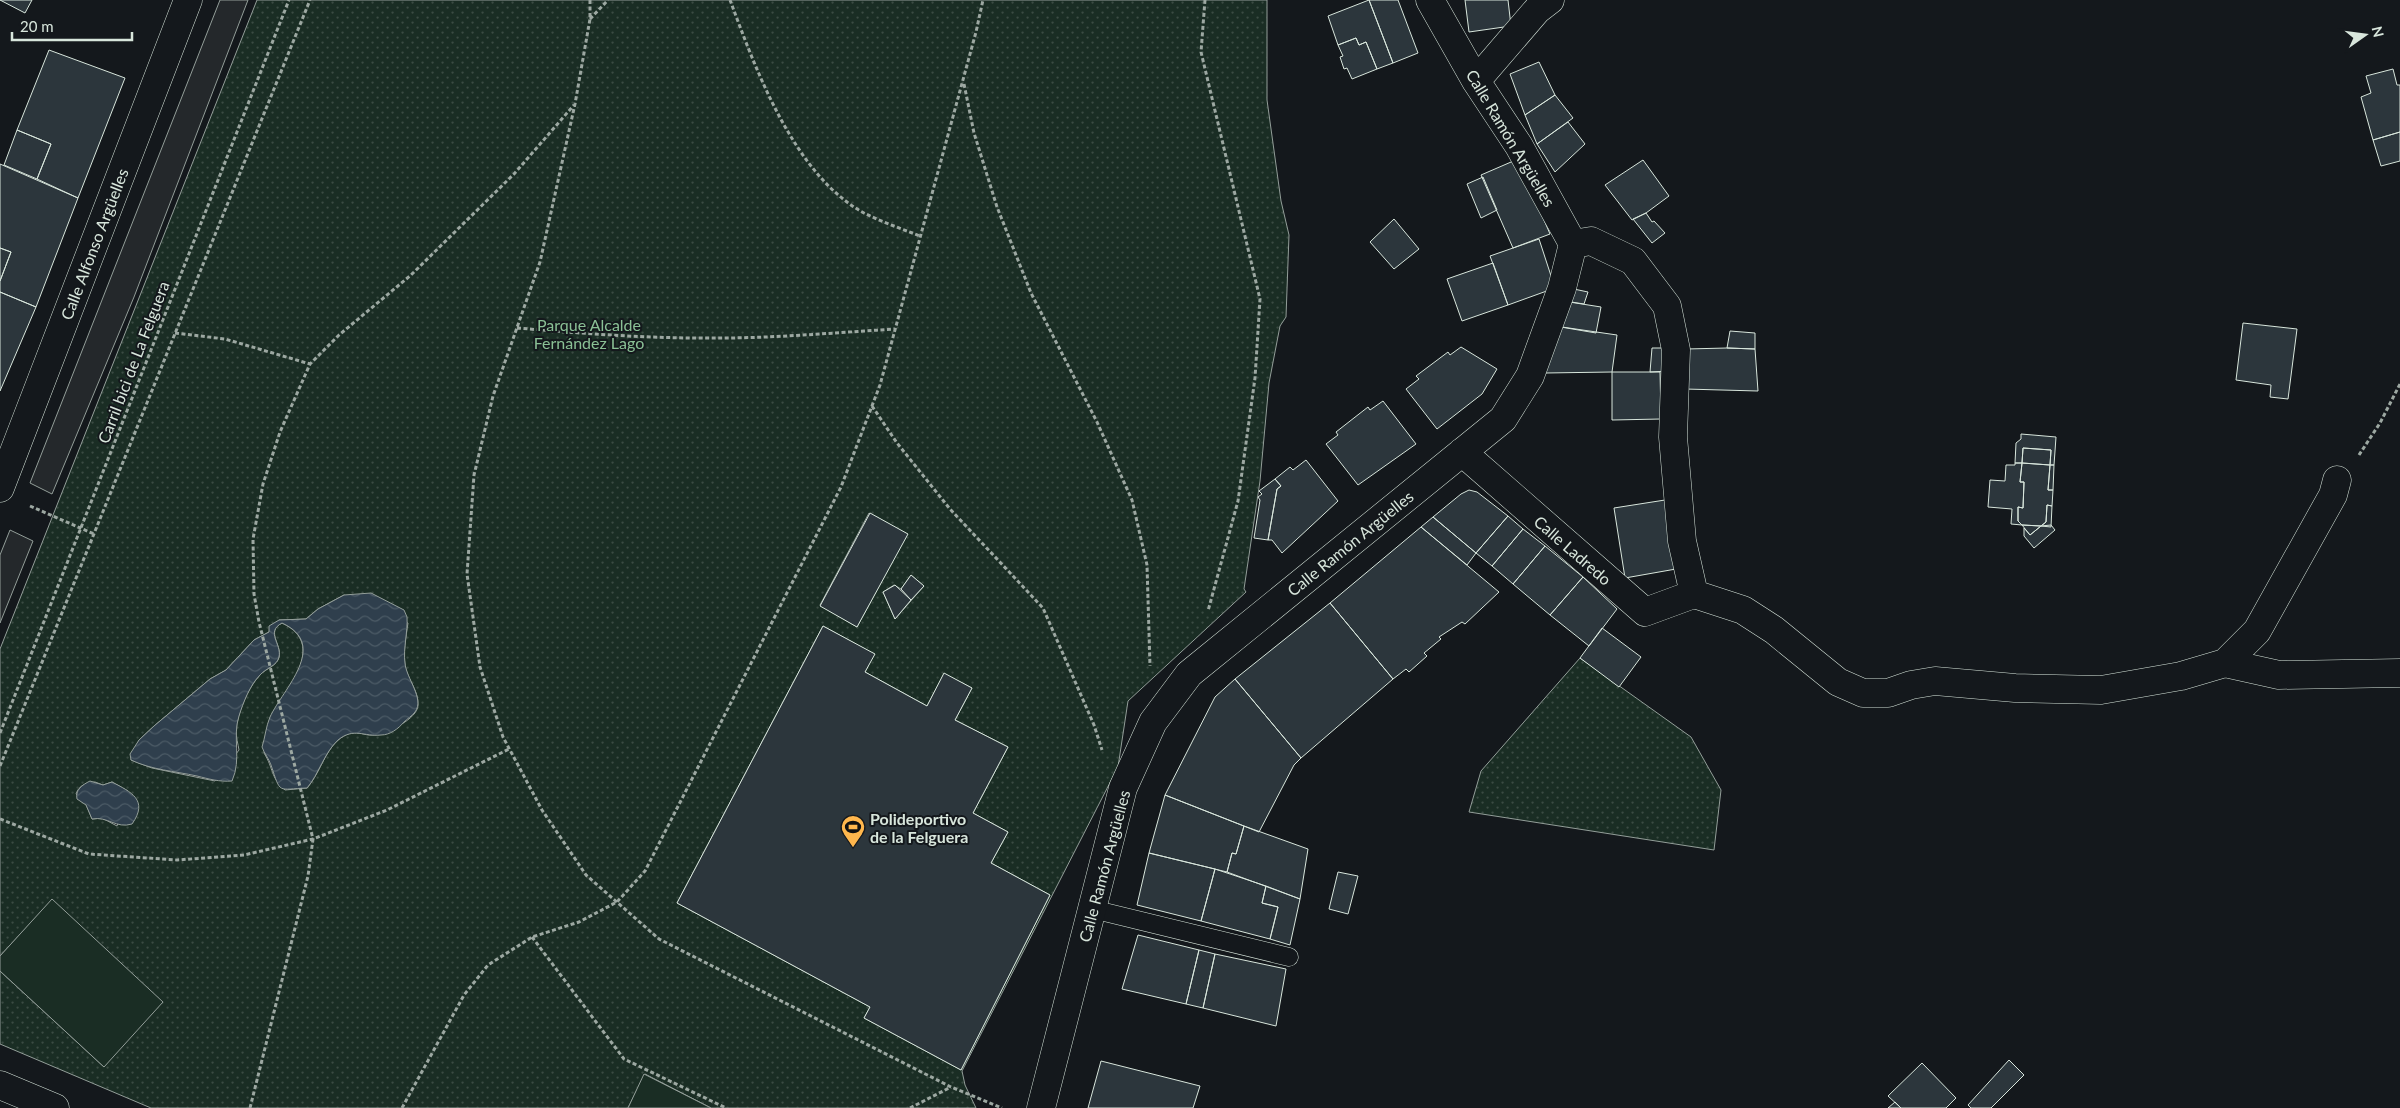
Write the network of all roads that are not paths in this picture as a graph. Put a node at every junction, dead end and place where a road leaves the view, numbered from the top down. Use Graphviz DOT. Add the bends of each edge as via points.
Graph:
graph roads {
  1 [pos="188,0"];
  2 [pos="1430,0"];
  3 [pos="1550,0"];
  4 [pos="1476,81"];
  5 [pos="1573,244"];
  6 [pos="1462,452"];
  7 [pos="2337,480"];
  8 [pos="0,488"];
  9 [pos="1694,594"];
  10 [pos="2225,663"];
  11 [pos="2400,674"];
  12 [pos="1092,909"];
  13 [pos="1289,957"];
  14 [pos="0,1085"];
  15 [pos="55,1108"];
  16 [pos="1041,1108"];
  1 -- 8 [label="street, Calle Alfonso Argüelles"];
  2 -- 4 [label="street, Calle Ramón Argüelles"];
  3 -- 4 [label="street" via="1537,10"];
  4 -- 5 [label="street, Calle Ramón Argüelles" via="1519,146"];
  5 -- 6 [label="street, Calle Ramón Argüelles" via="1562,288 1530,376 1503,419"];
  5 -- 9 [label="street" via="1591,241 1633,261 1667,306 1676,350 1673,437 1682,541"];
  6 -- 9 [label="street, Calle Ladredo" via="1644,612"];
  6 -- 12 [label="street, Calle Ramón Argüelles" via="1189,674 1153,722 1123,788"];
  7 -- 10 [label="street" via="2334,495 2257,631"];
  9 -- 10 [label="street" via="1743,610 1774,630 1838,682 1863,693 1888,693 1911,685 1935,682 2101,690 2181,676"];
  10 -- 11 [label="street" via="2279,675"];
  12 -- 13 [label="lane"];
  12 -- 16 [label="street, Calle Ramón Argüelles"];
  14 -- 15 [label="street"];
}
